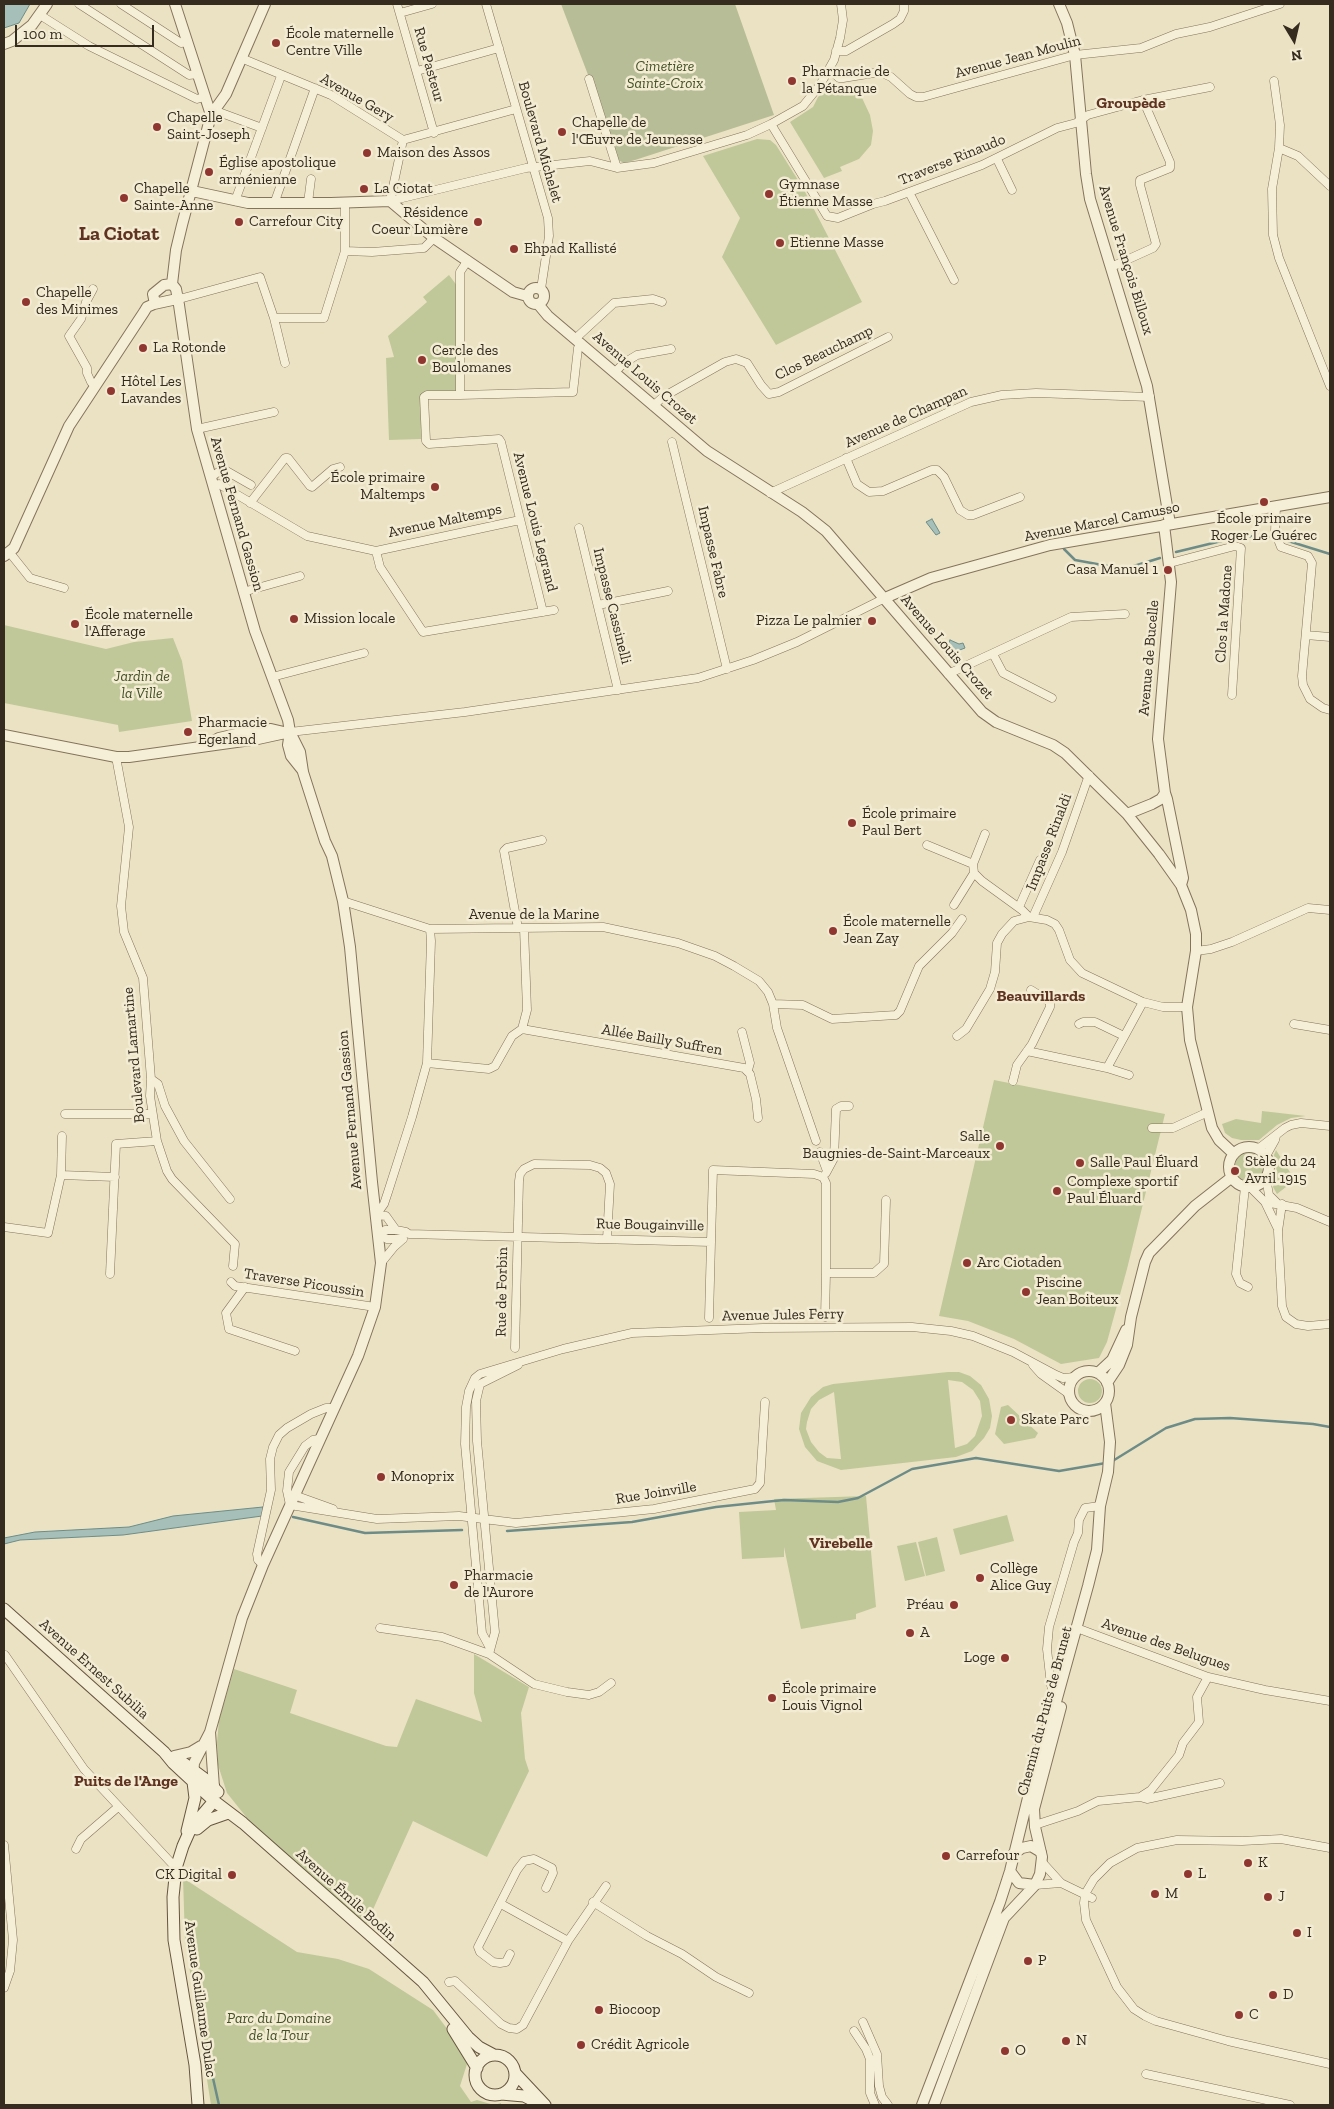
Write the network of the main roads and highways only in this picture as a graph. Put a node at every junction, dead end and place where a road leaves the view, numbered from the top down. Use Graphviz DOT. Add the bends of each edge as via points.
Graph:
graph roads {
  1 [pos="4,1609"];
  2 [pos="169,1754"];
  3 [pos="193,1769"];
  4 [pos="199,1787"];
  5 [pos="214,1787"];
  6 [pos="214,1800"];
  7 [pos="228,1813"];
  8 [pos="240,1821"];
  9 [pos="186,1838"];
  10 [pos="432,1991"];
  11 [pos="494,2055"];
  12 [pos="477,2068"];
  13 [pos="515,2073"];
  14 [pos="501,2094"];
  15 [pos="198,2105"];
  16 [pos="543,2105"];
  1 -- 2 [label="main road, Avenue Ernest Subilia"];
  2 -- 3 [label="main road, Avenue Ernest Subilia"];
  2 -- 4 [label="main road, Avenue Ernest Subilia" via="173,1763"];
  3 -- 4 [label="main road, Avenue Émile Bodin"];
  4 -- 5 [label="main road"];
  4 -- 6 [label="main road, Avenue Émile Bodin"];
  4 -- 9 [label="main road, Avenue Guillaume Dulac"];
  5 -- 6 [label="main road"];
  5 -- 8 [label="main road, Avenue Émile Bodin"];
  6 -- 7 [label="main road, Avenue Émile Bodin"];
  6 -- 9 [label="main road, Avenue Guillaume Dulac"];
  7 -- 8 [label="main road, Avenue Émile Bodin"];
  7 -- 9 [label="main road" via="208,1820"];
  8 -- 10 [label="main road, Avenue Émile Bodin"];
  9 -- 15 [label="main road, Avenue Guillaume Dulac" via="176,1868 174,1940 195,2066"];
  10 -- 11 [label="main road, Avenue Émile Bodin" via="468,2037"];
  10 -- 12 [label="main road, Avenue Émile Bodin"];
  11 -- 12 [label="main road" via="482,2061"];
  11 -- 13 [label="main road" via="508,2060"];
  12 -- 14 [label="main road" via="477,2083 481,2089"];
  13 -- 14 [label="main road" via="512,2086"];
  13 -- 16 [label="main road"];
  14 -- 16 [label="main road" via="524,2096"];
}
